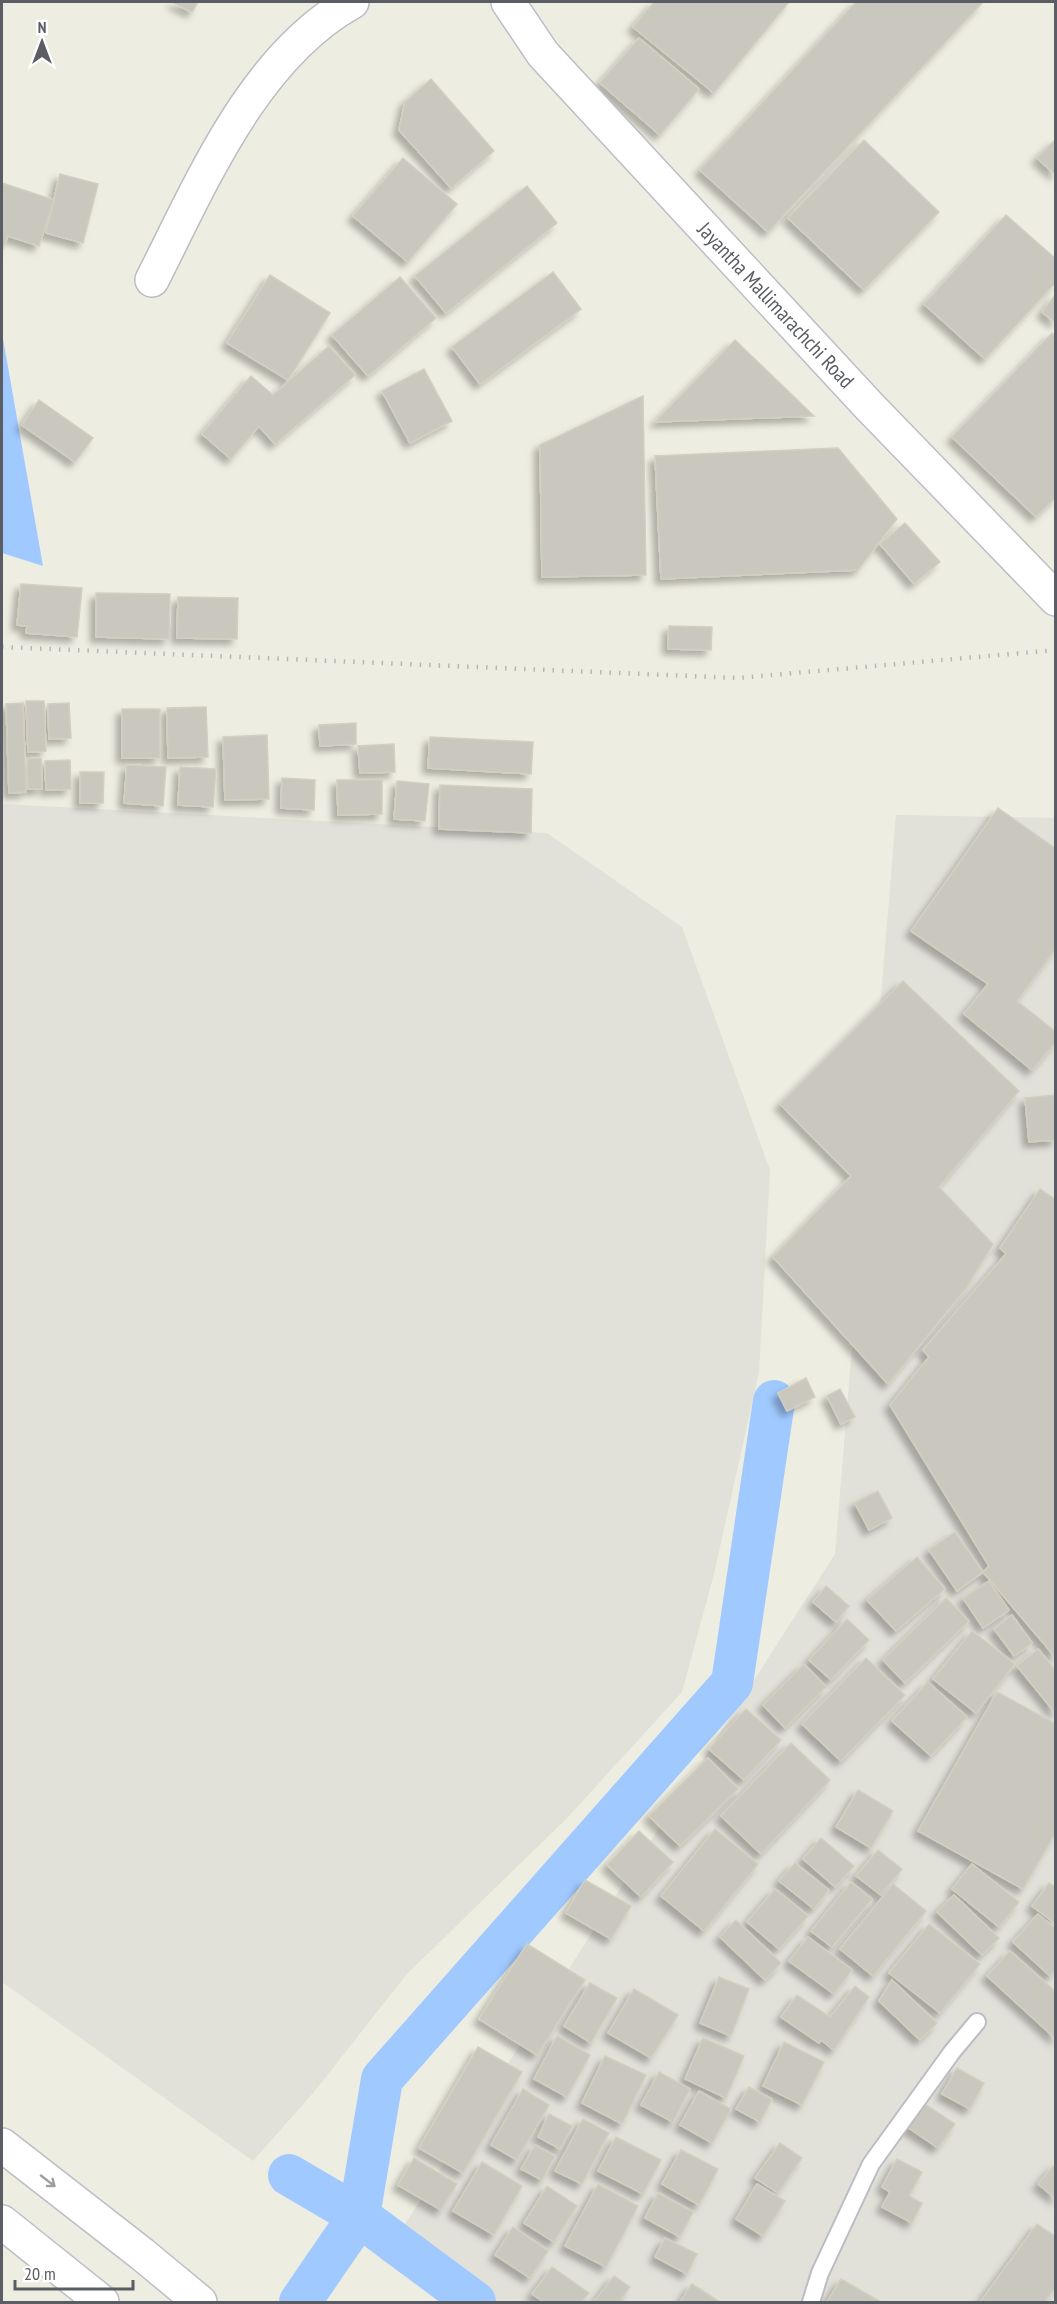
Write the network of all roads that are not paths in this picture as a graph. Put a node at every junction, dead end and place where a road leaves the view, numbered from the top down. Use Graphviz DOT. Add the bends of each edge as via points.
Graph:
graph roads {
  1 [pos="351,2"];
  2 [pos="508,2"];
  3 [pos="152,280"];
  4 [pos="1056,599"];
  5 [pos="977,2022"];
  6 [pos="2,2145"];
  7 [pos="2,2222"];
  8 [pos="102,2302"];
  9 [pos="200,2302"];
  10 [pos="812,2302"];
  1 -- 3 [label="street" via="284,55 225,138"];
  2 -- 4 [label="street, Jayantha Mallimarachchi Road" via="551,63 869,406"];
  5 -- 10 [label="lane" via="871,2164 820,2273"];
  6 -- 9 [label="street, one-way"];
  7 -- 8 [label="street"];
}
